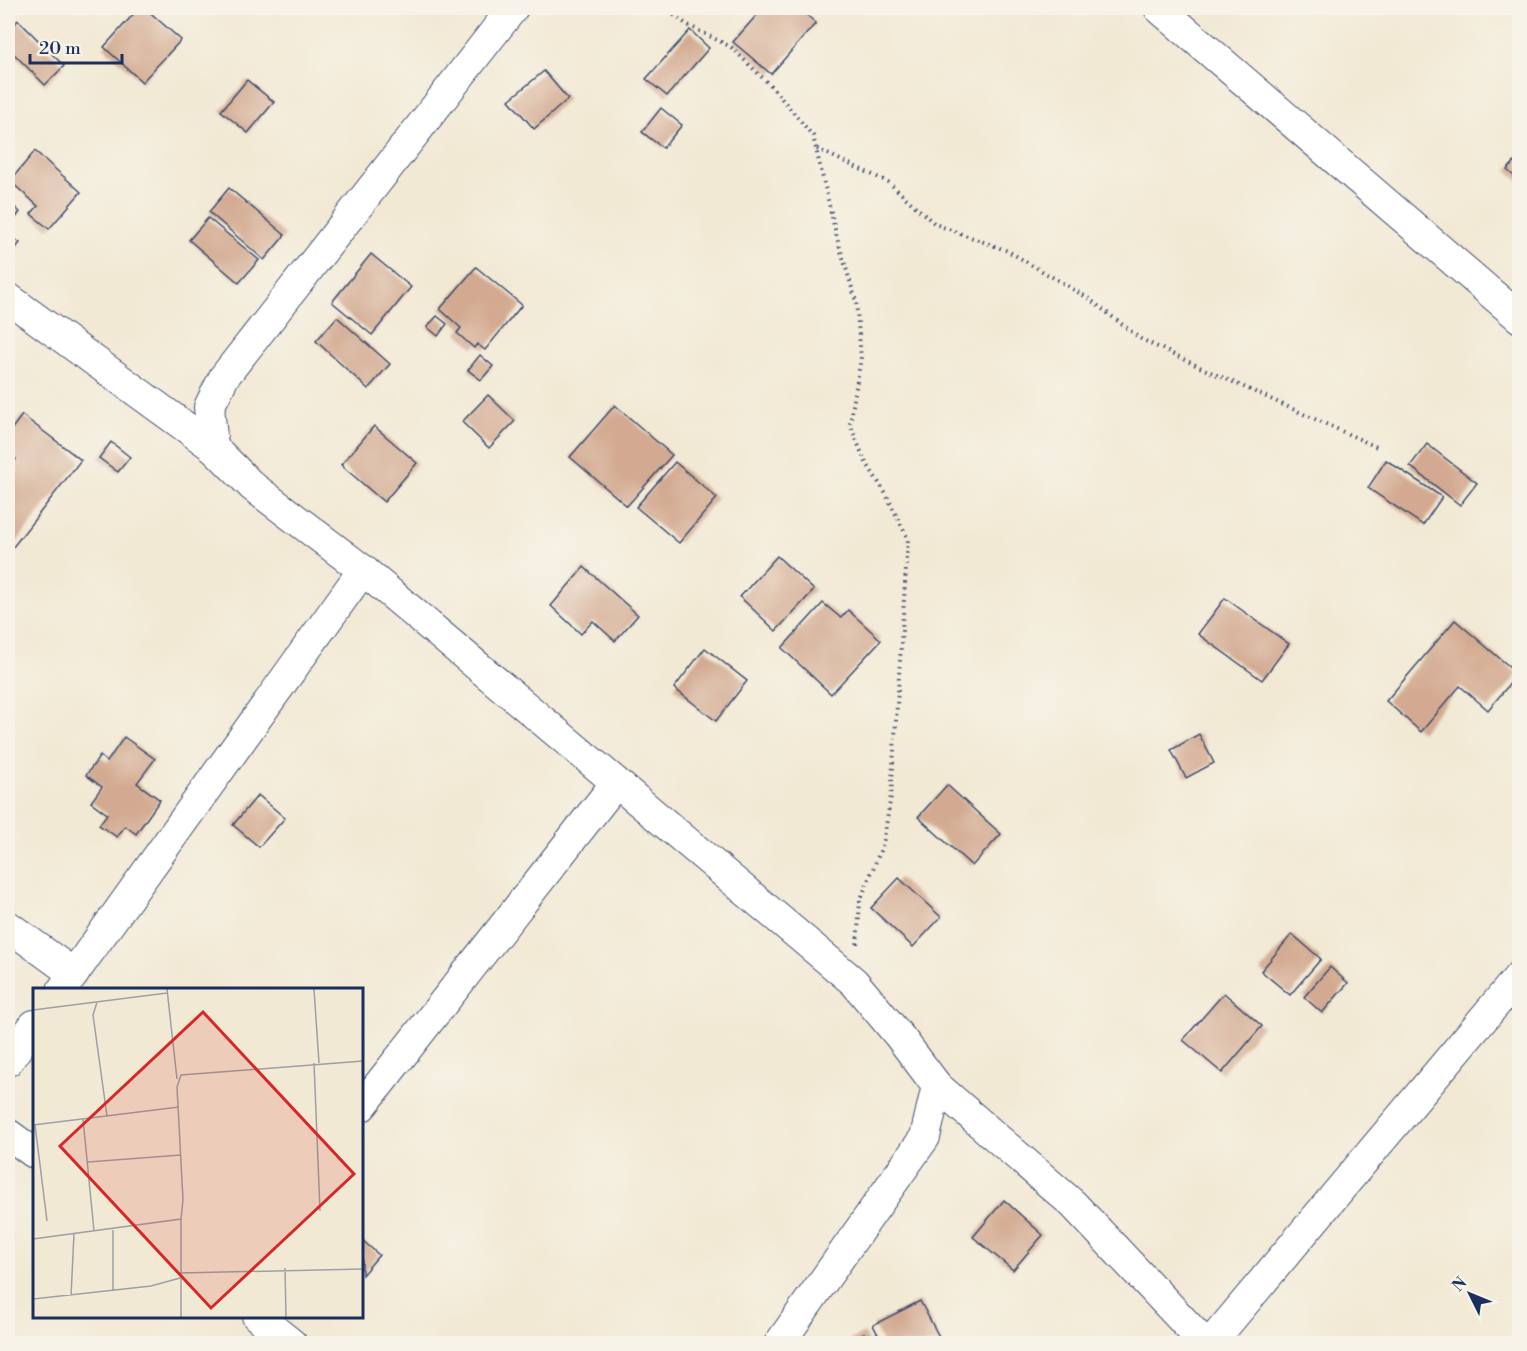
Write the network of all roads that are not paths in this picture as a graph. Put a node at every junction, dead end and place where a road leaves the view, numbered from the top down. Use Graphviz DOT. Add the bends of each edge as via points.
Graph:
graph roads {
  1 [pos="513,8"];
  2 [pos="1159,8"];
  3 [pos="8,297"];
  4 [pos="1520,318"];
  5 [pos="213,447"];
  6 [pos="363,570"];
  7 [pos="616,783"];
  8 [pos="8,926"];
  9 [pos="1520,975"];
  10 [pos="68,982"];
  11 [pos="33,1026"];
  12 [pos="8,1061"];
  13 [pos="937,1086"];
  14 [pos="363,1105"];
  15 [pos="8,1134"];
  16 [pos="33,1152"];
  17 [pos="258,1318"];
  18 [pos="292,1344"];
  19 [pos="779,1344"];
  20 [pos="1205,1344"];
  21 [pos="1210,1344"];
  1 -- 5 [label="street" via="224,377 209,407"];
  2 -- 4 [label="street"];
  3 -- 5 [label="street"];
  5 -- 6 [label="street" via="252,486"];
  6 -- 7 [label="street"];
  6 -- 10 [label="street"];
  7 -- 13 [label="street" via="854,982"];
  7 -- 14 [label="street"];
  8 -- 10 [label="street"];
  9 -- 21 [label="street"];
  11 -- 12 [label="street"];
  13 -- 19 [label="street" via="925,1137"];
  13 -- 20 [label="street" via="1073,1204"];
  15 -- 16 [label="street"];
  17 -- 18 [label="street"];
}
